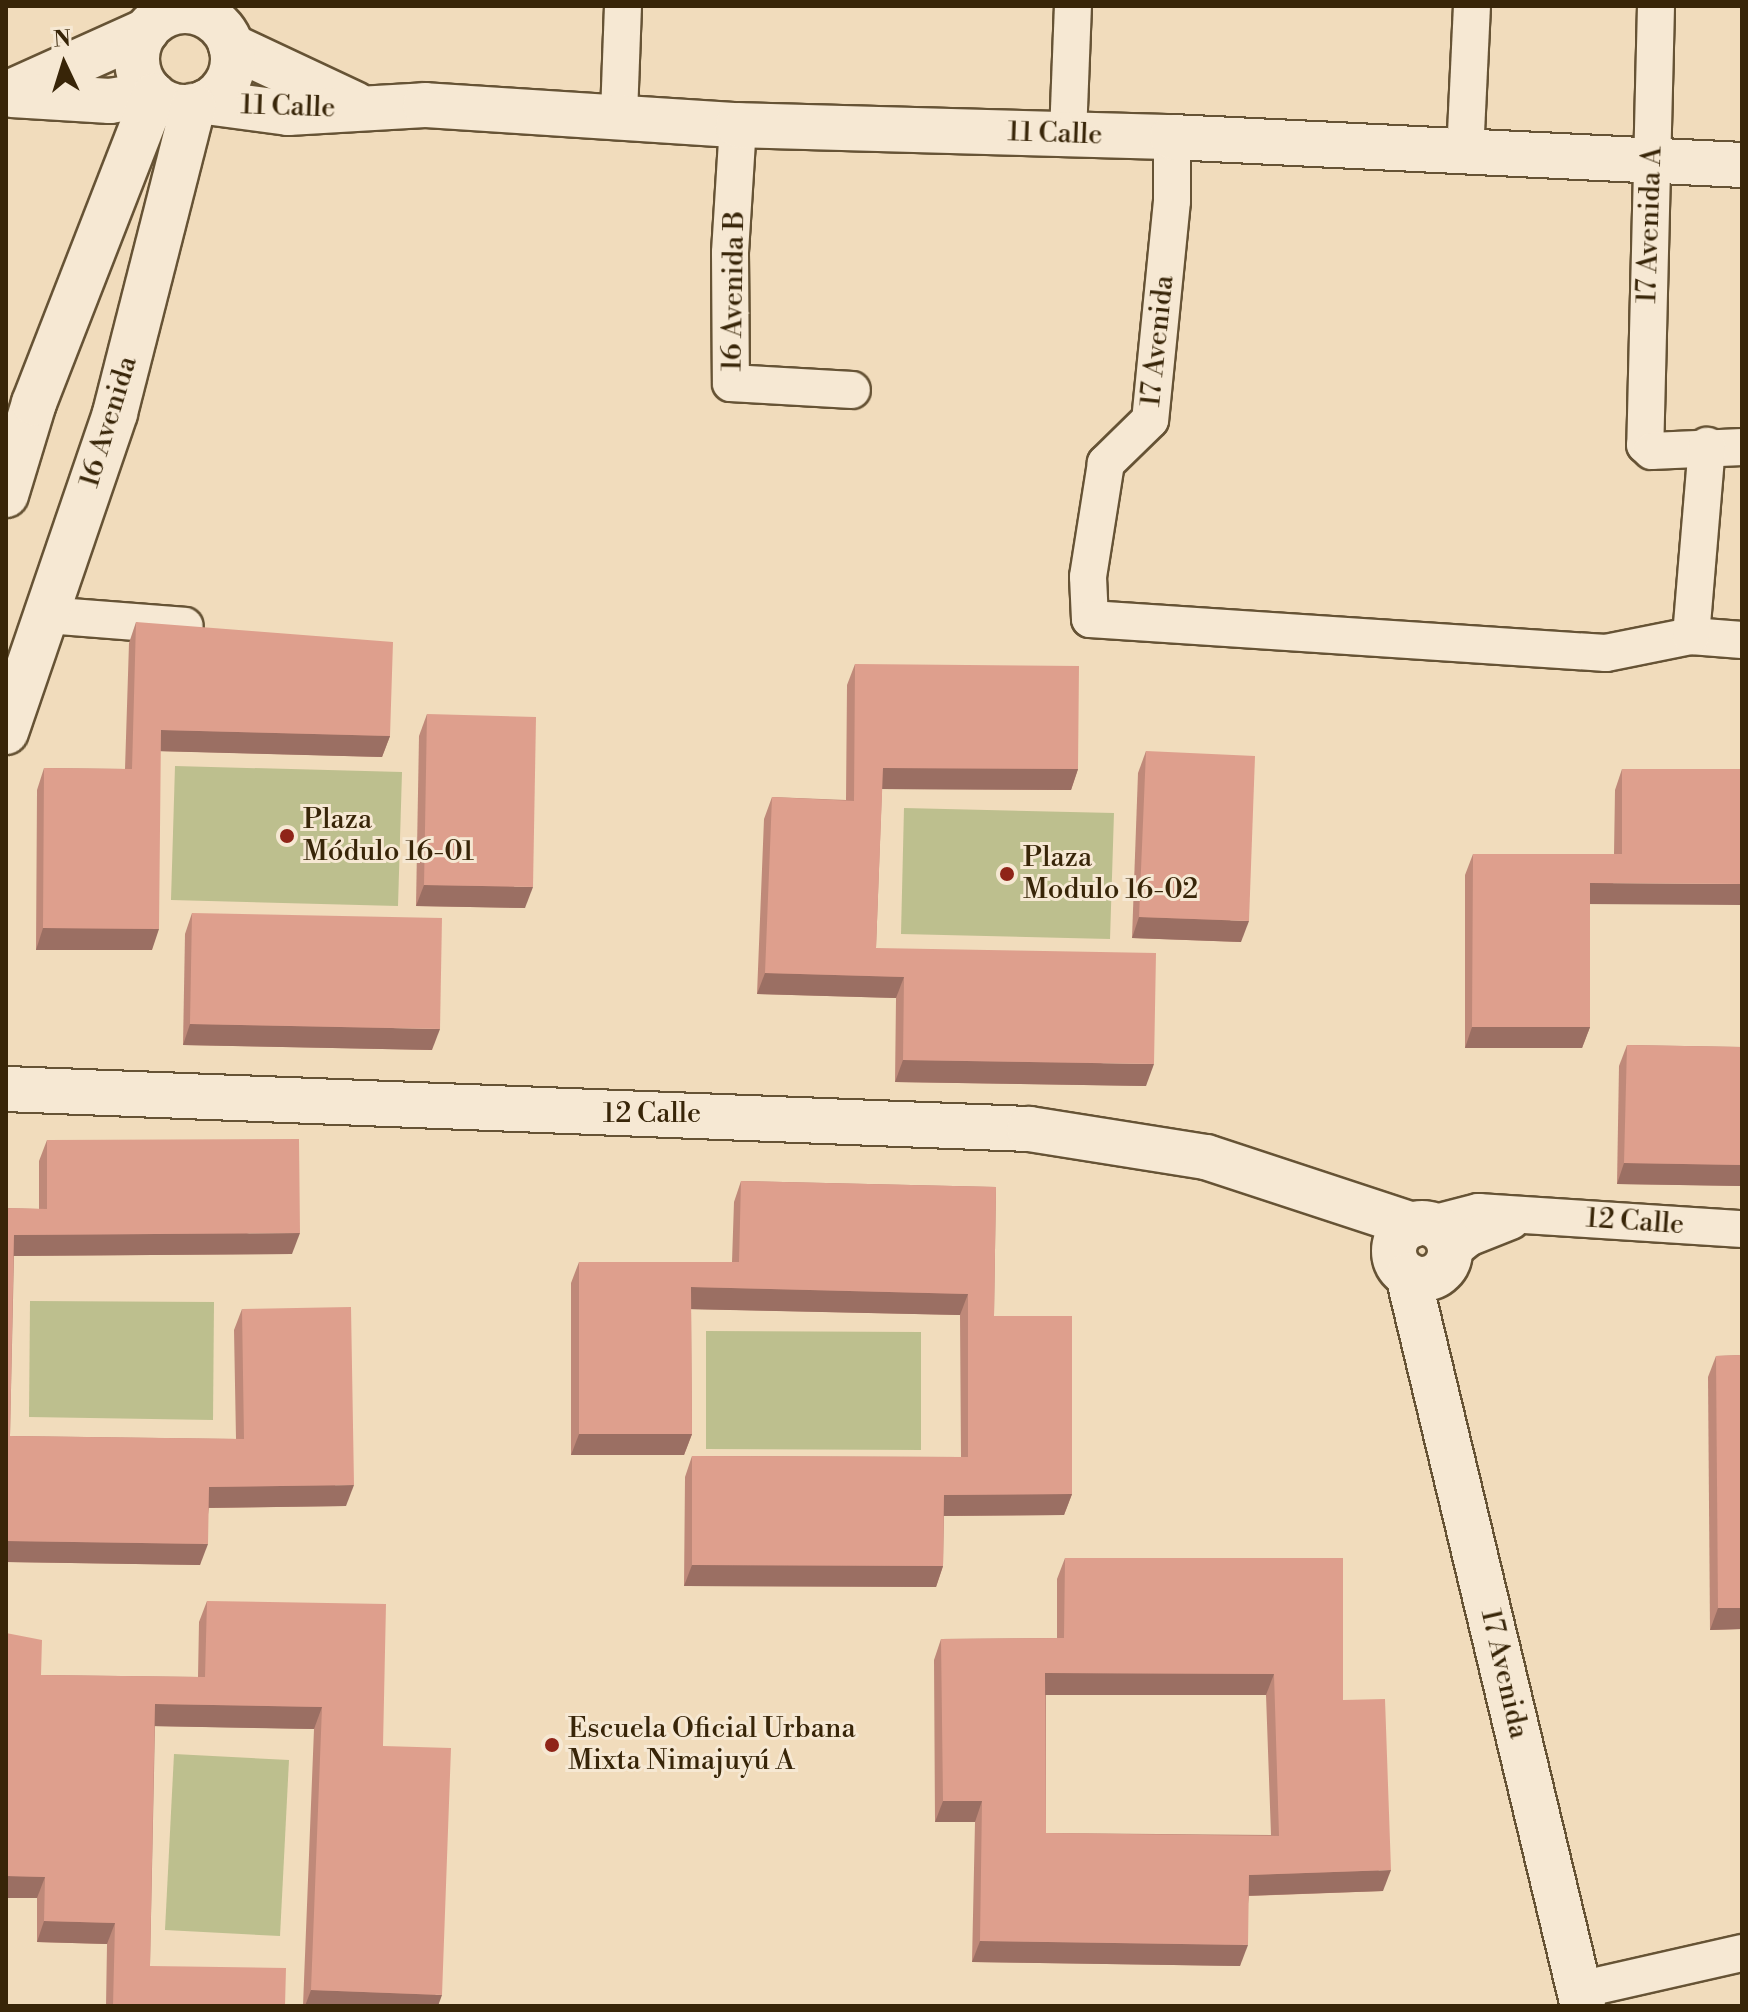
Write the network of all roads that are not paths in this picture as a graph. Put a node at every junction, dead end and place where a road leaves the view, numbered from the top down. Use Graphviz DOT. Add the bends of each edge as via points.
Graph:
graph roads {
  1 [pos="623,6"];
  2 [pos="1073,6"];
  3 [pos="1472,6"];
  4 [pos="1656,6"];
  5 [pos="158,18"];
  6 [pos="229,27"];
  7 [pos="6,94"];
  8 [pos="176,100"];
  9 [pos="369,109"];
  10 [pos="619,115"];
  11 [pos="738,125"];
  12 [pos="1068,135"];
  13 [pos="1172,137"];
  14 [pos="1465,154"];
  15 [pos="1652,162"];
  16 [pos="1742,165"];
  17 [pos="852,390"];
  18 [pos="1707,446"];
  19 [pos="1742,447"];
  20 [pos="6,495"];
  21 [pos="46,615"];
  22 [pos="218,629"];
  23 [pos="1691,636"];
  24 [pos="1742,640"];
  25 [pos="6,732"];
  26 [pos="7,1088"];
  27 [pos="1742,1229"];
  28 [pos="1422,1252"];
  29 [pos="1742,1953"];
  30 [pos="1581,1998"];
  1 -- 10 [label="street"];
  2 -- 12 [label="street"];
  3 -- 14 [label="street"];
  4 -- 15 [label="street, 17 Avenida A"];
  5 -- 6 [label="street" via="196,13"];
  5 -- 7 [label="street, 11 Calle"];
  5 -- 8 [label="street" via="137,64"];
  6 -- 8 [label="street" via="229,79"];
  6 -- 9 [label="street, 11 Calle" via="319,90"];
  7 -- 8 [label="street, 11 Calle"];
  8 -- 9 [label="street, 11 Calle" via="288,113"];
  8 -- 20 [label="street" via="34,403"];
  8 -- 21 [label="street, 16 Avenida" via="115,413"];
  9 -- 10 [label="street, 11 Calle" via="425,105"];
  10 -- 11 [label="street, 11 Calle"];
  11 -- 12 [label="street, 11 Calle"];
  11 -- 17 [label="street, 16 Avenida B" via="731,383"];
  12 -- 13 [label="street, 11 Calle"];
  13 -- 14 [label="street, 11 Calle"];
  13 -- 23 [label="street, 17 Avenida" via="1172,201 1150,420 1106,463 1088,577 1090,619 1606,653"];
  14 -- 15 [label="street, 11 Calle"];
  15 -- 16 [label="street, 11 Calle"];
  15 -- 18 [label="street, 17 Avenida A" via="1645,445 1652,451"];
  18 -- 19 [label="street"];
  18 -- 23 [label="street"];
  21 -- 22 [label="street"];
  21 -- 25 [label="street, 16 Avenida"];
  23 -- 24 [label="street"];
  26 -- 28 [label="street, 12 Calle" via="1029,1129 1153,1145 1288,1186"];
  27 -- 28 [label="street, 12 Calle" via="1527,1214"];
  28 -- 30 [label="street, 17 Avenida" via="1425,1343"];
  29 -- 30 [label="street"];
}
